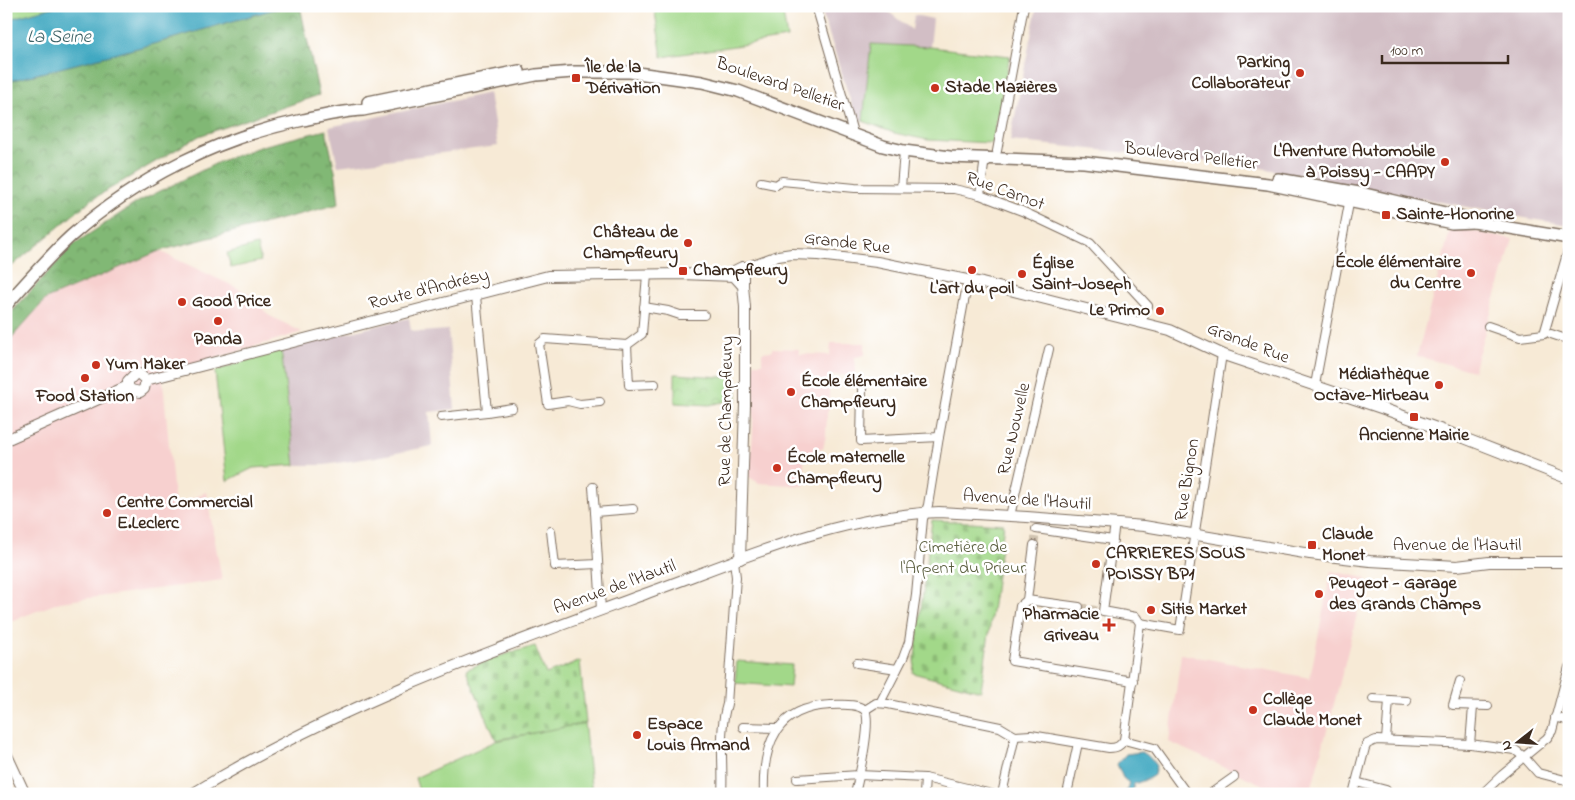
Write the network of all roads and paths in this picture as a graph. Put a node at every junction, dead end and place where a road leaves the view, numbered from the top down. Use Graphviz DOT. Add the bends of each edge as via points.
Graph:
graph roads {
  1 [pos="816,6"];
  2 [pos="1024,6"];
  3 [pos="345,111"];
  4 [pos="852,128"];
  5 [pos="904,151"];
  6 [pos="993,154"];
  7 [pos="761,182"];
  8 [pos="901,188"];
  9 [pos="980,195"];
  10 [pos="1350,196"];
  11 [pos="1569,238"];
  12 [pos="1569,247"];
  13 [pos="748,267"];
  14 [pos="647,275"];
  15 [pos="726,275"];
  16 [pos="968,280"];
  17 [pos="744,289"];
  18 [pos="476,296"];
  19 [pos="6,305"];
  20 [pos="644,307"];
  21 [pos="704,315"];
  22 [pos="1141,322"];
  23 [pos="1488,326"];
  24 [pos="1551,334"];
  25 [pos="1569,340"];
  26 [pos="627,345"];
  27 [pos="1049,349"];
  28 [pos="1222,354"];
  29 [pos="655,384"];
  30 [pos="1315,385"];
  31 [pos="862,389"];
  32 [pos="600,402"];
  33 [pos="512,408"];
  34 [pos="487,412"];
  35 [pos="441,417"];
  36 [pos="939,437"];
  37 [pos="6,440"];
  38 [pos="1569,479"];
  39 [pos="593,487"];
  40 [pos="634,509"];
  41 [pos="595,512"];
  42 [pos="926,513"];
  43 [pos="1010,516"];
  44 [pos="1115,523"];
  45 [pos="1037,527"];
  46 [pos="551,531"];
  47 [pos="1194,534"];
  48 [pos="1112,540"];
  49 [pos="1034,545"];
  50 [pos="737,560"];
  51 [pos="1569,562"];
  52 [pos="598,564"];
  53 [pos="1027,600"];
  54 [pos="1079,607"];
  55 [pos="600,610"];
  56 [pos="1140,623"];
  57 [pos="857,663"];
  58 [pos="1569,667"];
  59 [pos="897,669"];
  60 [pos="1133,681"];
  61 [pos="1460,681"];
  62 [pos="1373,699"];
  63 [pos="1389,700"];
  64 [pos="1407,701"];
  65 [pos="880,703"];
  66 [pos="1488,706"];
  67 [pos="1473,707"];
  68 [pos="865,710"];
  69 [pos="1555,717"];
  70 [pos="1569,721"];
  71 [pos="743,727"];
  72 [pos="777,728"];
  73 [pos="1015,736"];
  74 [pos="1124,740"];
  75 [pos="1386,740"];
  76 [pos="1078,743"];
  77 [pos="1470,744"];
  78 [pos="6,753"];
  79 [pos="1524,757"];
  80 [pos="860,775"];
  81 [pos="1234,777"];
  82 [pos="925,778"];
  83 [pos="797,779"];
  84 [pos="1569,781"];
  85 [pos="1356,782"];
  86 [pos="1386,790"];
  87 [pos="25,794"];
  88 [pos="192,794"];
  89 [pos="722,794"];
  90 [pos="764,794"];
  91 [pos="855,794"];
  92 [pos="924,794"];
  93 [pos="992,794"];
  94 [pos="1002,794"];
  95 [pos="1067,794"];
  96 [pos="1187,794"];
  97 [pos="1210,794"];
  98 [pos="1353,794"];
  99 [pos="1482,794"];
  1 -- 4 [label="street"];
  2 -- 6 [label="street"];
  3 -- 4 [label="main road, Boulevard Pelletier" via="389,97 526,70 630,68 668,70 739,86"];
  3 -- 5 [label="main road, Boulevard Pelletier" via="536,75 630,72 702,82 738,91"];
  3 -- 19 [label="main road, Boulevard Pelletier" via="256,132 171,167 118,200 72,236"];
  4 -- 6 [label="main road, Boulevard Pelletier" via="905,144"];
  5 -- 6 [label="main road, Boulevard Pelletier" via="950,156"];
  5 -- 8 [label="street"];
  6 -- 9 [label="street" via="984,165"];
  6 -- 10 [label="main road, Boulevard Pelletier" via="1084,155 1159,163 1308,183"];
  7 -- 8 [label="street, Rue Carnot"];
  8 -- 9 [label="street, Rue Carnot" via="954,189"];
  9 -- 22 [label="street, Rue Carnot" via="1090,243 1148,306"];
  10 -- 11 [label="main road, Boulevard Pelletier"];
  10 -- 30 [label="street"];
  12 -- 23 [label="street" via="1544,334 1520,337"];
  13 -- 15 [label="street, Grande Rue"];
  13 -- 16 [label="street, Grande Rue" via="773,257 818,255 877,262"];
  13 -- 17 [label="street" via="744,273"];
  14 -- 15 [label="street, Route d'Andrésy"];
  14 -- 18 [label="street, Route d'Andrésy" via="556,275"];
  14 -- 20 [label="street"];
  15 -- 17 [label="street" via="738,279"];
  16 -- 22 [label="street, Grande Rue"];
  16 -- 36 [label="street"];
  17 -- 50 [label="street, Rue de Champfleury" via="745,405"];
  18 -- 34 [label="street"];
  18 -- 37 [label="street, Route d'Andrésy" via="146,380 144,376 135,374 128,381 128,386"];
  20 -- 21 [label="street" via="680,315"];
  20 -- 26 [label="street" via="642,334"];
  22 -- 28 [label="street, Grande Rue" via="1170,330"];
  24 -- 25 [label="street"];
  26 -- 29 [label="street" via="629,385"];
  26 -- 32 [label="street" via="545,339 538,344 548,404"];
  27 -- 43 [label="street, Rue Nouvelle"];
  28 -- 30 [label="street, Grande Rue"];
  28 -- 47 [label="street, Rue Bignon"];
  30 -- 38 [label="street, Grande Rue"];
  31 -- 36 [label="street" via="862,441"];
  33 -- 34 [label="street"];
  34 -- 35 [label="street"];
  36 -- 42 [label="street"];
  39 -- 41 [label="street"];
  40 -- 41 [label="street"];
  41 -- 52 [label="street"];
  42 -- 43 [label="street, Avenue de l'Hautil"];
  42 -- 50 [label="street, Avenue de l'Hautil" via="849,524"];
  42 -- 59 [label="street" via="908,642"];
  43 -- 45 [label="street, Avenue de l'Hautil"];
  44 -- 45 [label="street, Avenue de l'Hautil"];
  44 -- 47 [label="street, Avenue de l'Hautil"];
  44 -- 48 [label="street"];
  45 -- 48 [label="street, Avenue de l'Hautil"];
  46 -- 52 [label="street" via="555,566"];
  47 -- 51 [label="street, Avenue de l'Hautil" via="1370,561 1457,566 1489,562"];
  47 -- 56 [label="street, Rue Bignon" via="1180,630"];
  48 -- 56 [label="street" via="1099,610 1136,617"];
  49 -- 53 [label="street"];
  50 -- 55 [label="street, Avenue de l'Hautil"];
  50 -- 89 [label="street" via="727,699 722,720"];
  52 -- 55 [label="street"];
  53 -- 54 [label="street"];
  53 -- 60 [label="street" via="1020,606 1012,661"];
  55 -- 88 [label="street, Avenue de l'Hautil" via="409,683 318,725"];
  56 -- 60 [label="street"];
  57 -- 59 [label="street"];
  58 -- 69 [label="street"];
  59 -- 65 [label="street"];
  60 -- 74 [label="street"];
  61 -- 67 [label="street" via="1454,705"];
  62 -- 63 [label="street"];
  63 -- 64 [label="street"];
  63 -- 75 [label="street"];
  65 -- 68 [label="street"];
  65 -- 73 [label="street" via="1000,727"];
  66 -- 67 [label="street"];
  67 -- 77 [label="street"];
  68 -- 72 [label="street" via="858,706 819,706 792,716"];
  68 -- 80 [label="street" via="868,719"];
  69 -- 70 [label="street"];
  69 -- 79 [label="street" via="1548,738"];
  71 -- 72 [label="street"];
  72 -- 90 [label="street" via="766,756"];
  73 -- 76 [label="street" via="1031,735"];
  73 -- 94 [label="street"];
  74 -- 76 [label="street" via="1114,748"];
  74 -- 96 [label="street" via="1154,748"];
  75 -- 77 [label="street"];
  75 -- 85 [label="street" via="1376,740 1364,748"];
  76 -- 95 [label="street"];
  77 -- 79 [label="street" via="1515,750"];
  78 -- 87 [label="street"];
  79 -- 84 [label="street" via="1538,773"];
  79 -- 99 [label="street"];
  80 -- 82 [label="street"];
  80 -- 83 [label="street"];
  80 -- 91 [label="street"];
  81 -- 97 [label="street"];
  82 -- 92 [label="street"];
  82 -- 93 [label="street"];
  85 -- 86 [label="street"];
  85 -- 98 [label="street"];
}
